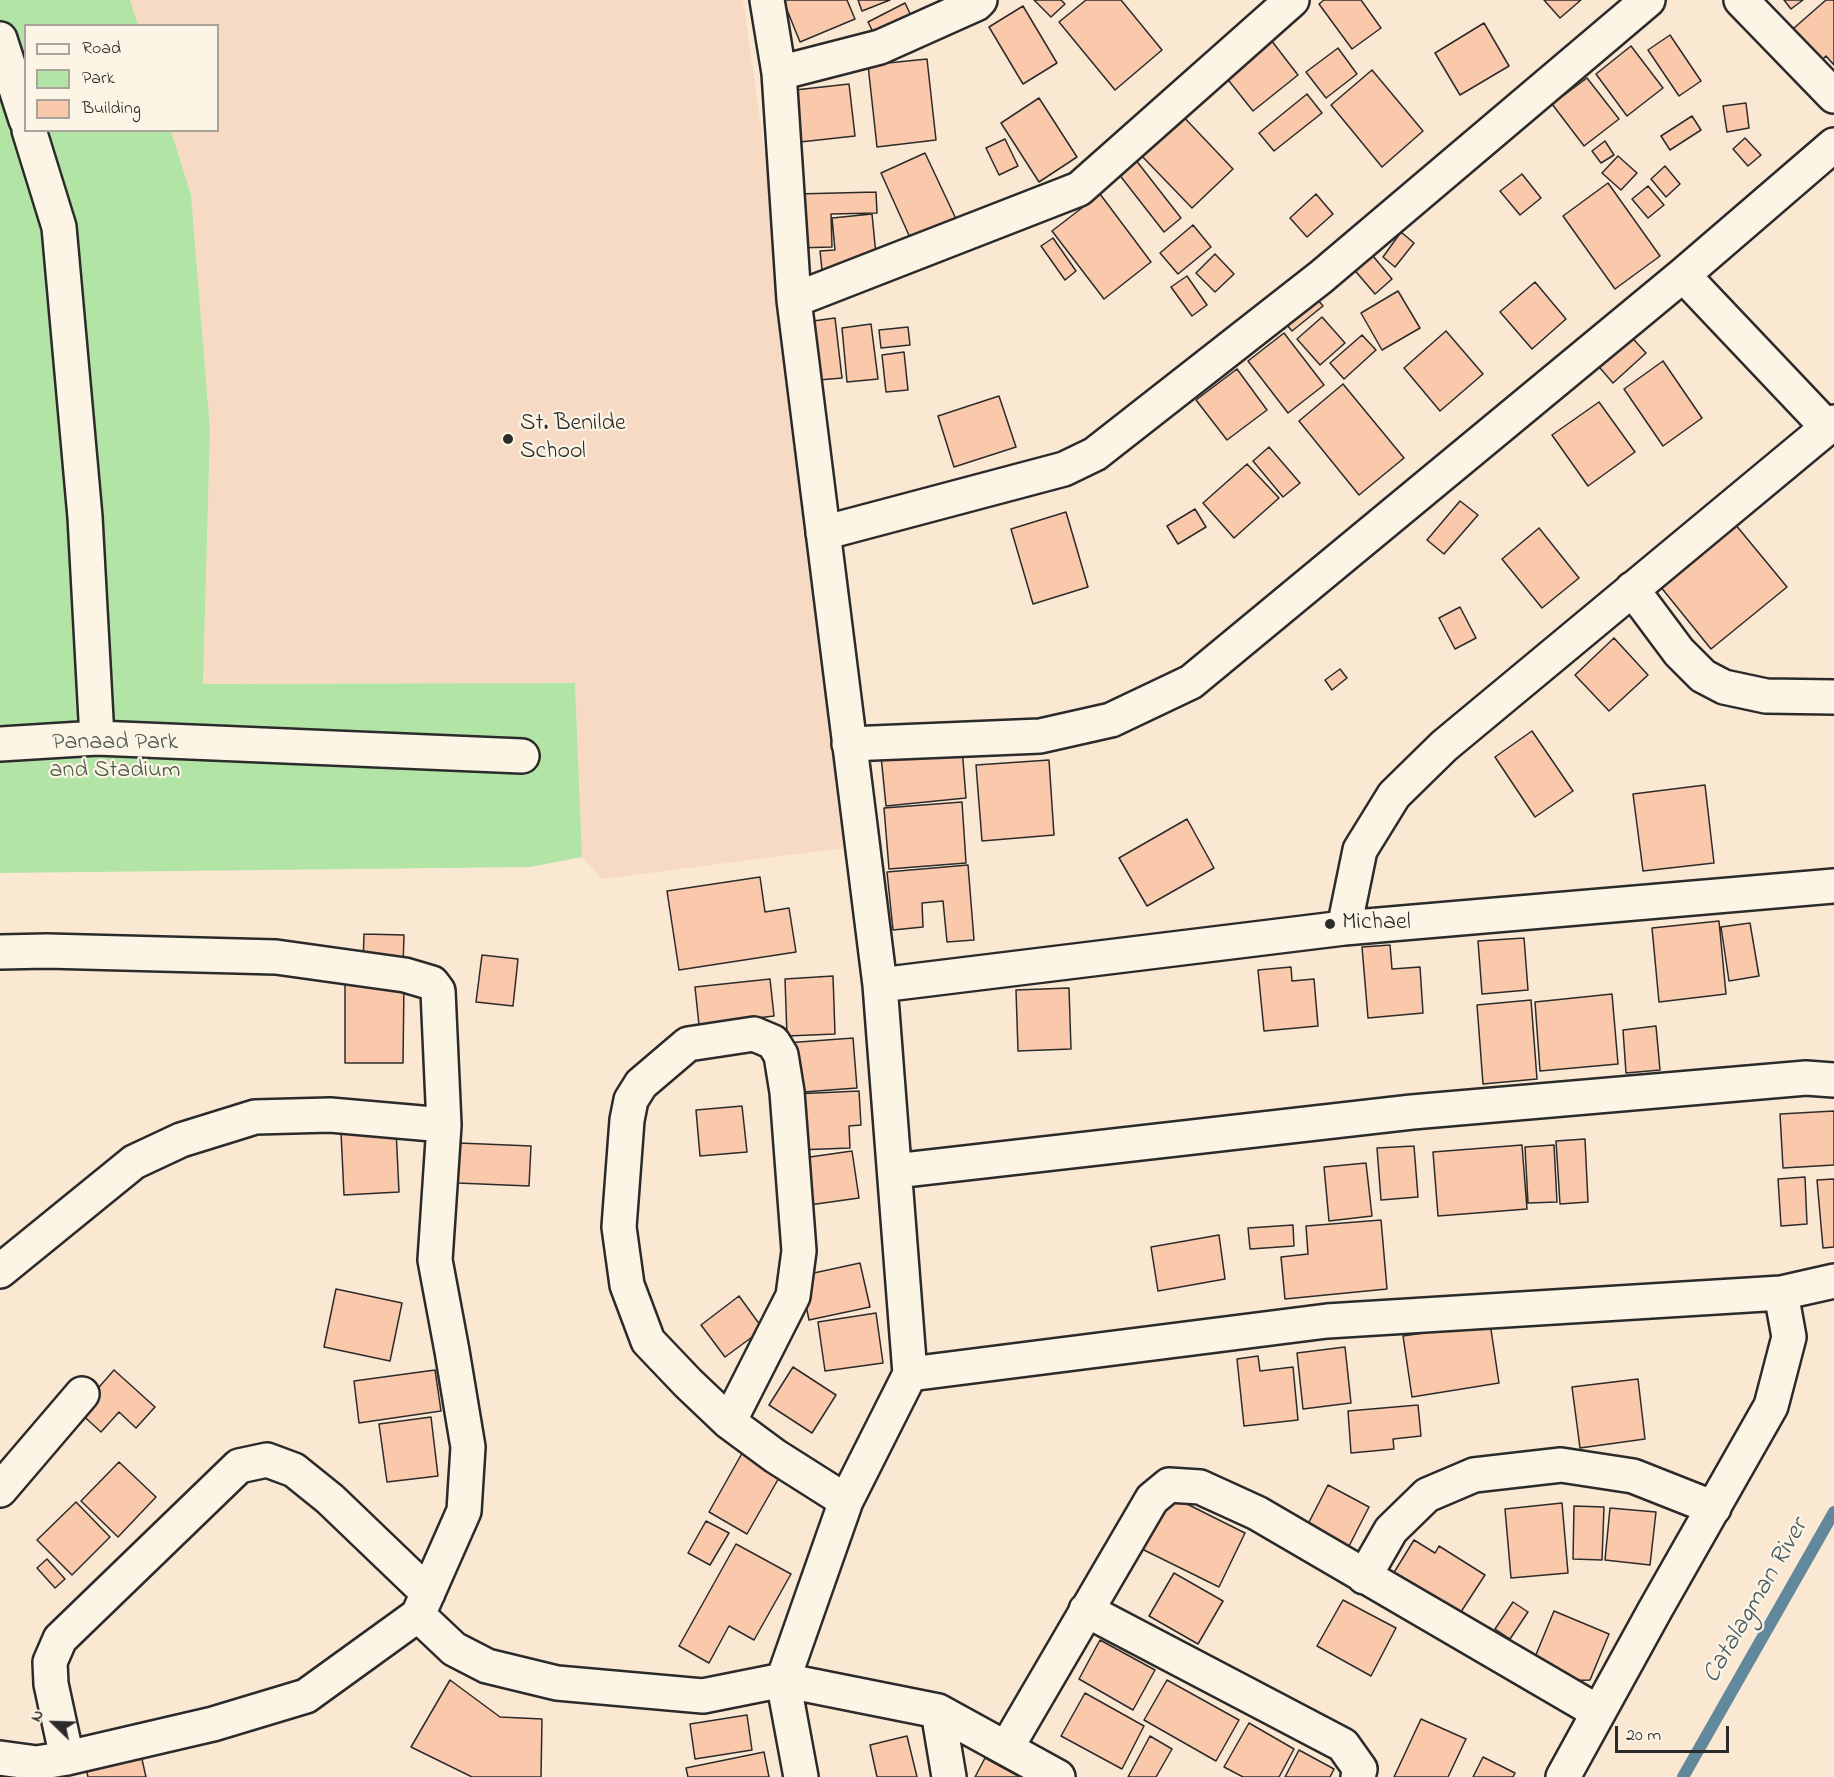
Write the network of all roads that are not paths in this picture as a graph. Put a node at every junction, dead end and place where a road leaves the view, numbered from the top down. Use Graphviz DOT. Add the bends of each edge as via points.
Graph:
graph roads {
  1 [pos="767,0"];
  2 [pos="980,0"];
  3 [pos="1293,0"];
  4 [pos="1648,0"];
  5 [pos="1741,0"];
  6 [pos="0,39"];
  7 [pos="779,73"];
  8 [pos="1834,96"];
  9 [pos="24,114"];
  10 [pos="30,132"];
  11 [pos="1834,145"];
  12 [pos="1683,275"];
  13 [pos="794,300"];
  14 [pos="1831,425"];
  15 [pos="823,533"];
  16 [pos="1632,589"];
  17 [pos="1834,697"];
  18 [pos="97,738"];
  19 [pos="0,744"];
  20 [pos="849,744"];
  21 [pos="522,756"];
  22 [pos="1834,886"];
  23 [pos="1344,928"];
  24 [pos="0,952"];
  25 [pos="880,985"];
  26 [pos="1834,1080"];
  27 [pos="444,1125"];
  28 [pos="895,1171"];
  29 [pos="0,1271"];
  30 [pos="1834,1281"];
  31 [pos="1781,1293"];
  32 [pos="910,1374"];
  33 [pos="82,1394"];
  34 [pos="729,1422"];
  35 [pos="0,1490"];
  36 [pos="846,1501"];
  37 [pos="1714,1508"];
  38 [pos="1364,1577"];
  39 [pos="423,1604"];
  40 [pos="1086,1610"];
  41 [pos="783,1680"];
  42 [pos="939,1711"];
  43 [pos="1598,1712"];
  44 [pos="1007,1747"];
  45 [pos="0,1758"];
  46 [pos="67,1758"];
  47 [pos="801,1777"];
  48 [pos="950,1777"];
  49 [pos="1058,1777"];
  50 [pos="1358,1777"];
  51 [pos="1563,1777"];
  1 -- 7 [label="street"];
  2 -- 7 [label="street" via="880,46"];
  3 -- 13 [label="street" via="1079,189"];
  4 -- 15 [label="street" via="1321,277 1095,454 1064,469"];
  5 -- 8 [label="street"];
  6 -- 9 [label="street"];
  7 -- 13 [label="street"];
  10 -- 18 [label="street" via="59,227 85,517"];
  11 -- 12 [label="street"];
  12 -- 14 [label="street"];
  12 -- 20 [label="street" via="1191,682 1111,720 1040,736"];
  13 -- 15 [label="street"];
  14 -- 16 [label="street"];
  15 -- 20 [label="street"];
  16 -- 17 [label="street" via="1679,652 1703,676 1724,687 1766,696"];
  16 -- 23 [label="street" via="1444,746 1394,795 1360,850"];
  18 -- 19 [label="street"];
  18 -- 21 [label="street"];
  20 -- 25 [label="street"];
  22 -- 23 [label="street"];
  23 -- 25 [label="street"];
  24 -- 27 [label="street" via="276,957 405,975 432,983 438,991"];
  25 -- 28 [label="street"];
  26 -- 28 [label="street" via="1806,1078 1412,1112"];
  27 -- 29 [label="street" via="330,1115 255,1117 181,1140 134,1162"];
  27 -- 39 [label="street" via="435,1260 468,1447 464,1511"];
  28 -- 32 [label="street"];
  30 -- 31 [label="street"];
  31 -- 32 [label="street" via="1327,1321"];
  31 -- 37 [label="street" via="1789,1337 1771,1406"];
  32 -- 36 [label="street"];
  33 -- 35 [label="street"];
  34 -- 34 [label="street" via="648,1341 627,1285 619,1227 627,1120 631,1100 641,1084 688,1044 754,1034 774,1042 782,1055 799,1251 793,1296"];
  34 -- 36 [label="street"];
  36 -- 41 [label="street"];
  37 -- 38 [label="street" via="1633,1476 1561,1466 1474,1475 1427,1495 1391,1530"];
  37 -- 43 [label="street"];
  38 -- 40 [label="street" via="1248,1509 1200,1487 1170,1485 1152,1499"];
  38 -- 43 [label="street"];
  39 -- 41 [label="street" via="454,1649 487,1666 557,1683 703,1696"];
  39 -- 46 [label="street" via="306,1696 213,1724"];
  39 -- 46 [label="street" via="330,1499 294,1470 267,1460 239,1466 60,1639 50,1662 51,1684"];
  40 -- 44 [label="street"];
  40 -- 50 [label="street" via="1343,1745 1360,1769"];
  41 -- 42 [label="street"];
  41 -- 47 [label="street"];
  42 -- 44 [label="street"];
  42 -- 48 [label="street"];
  43 -- 51 [label="street"];
  44 -- 49 [label="street"];
  45 -- 46 [label="street" via="37,1764"];
}
